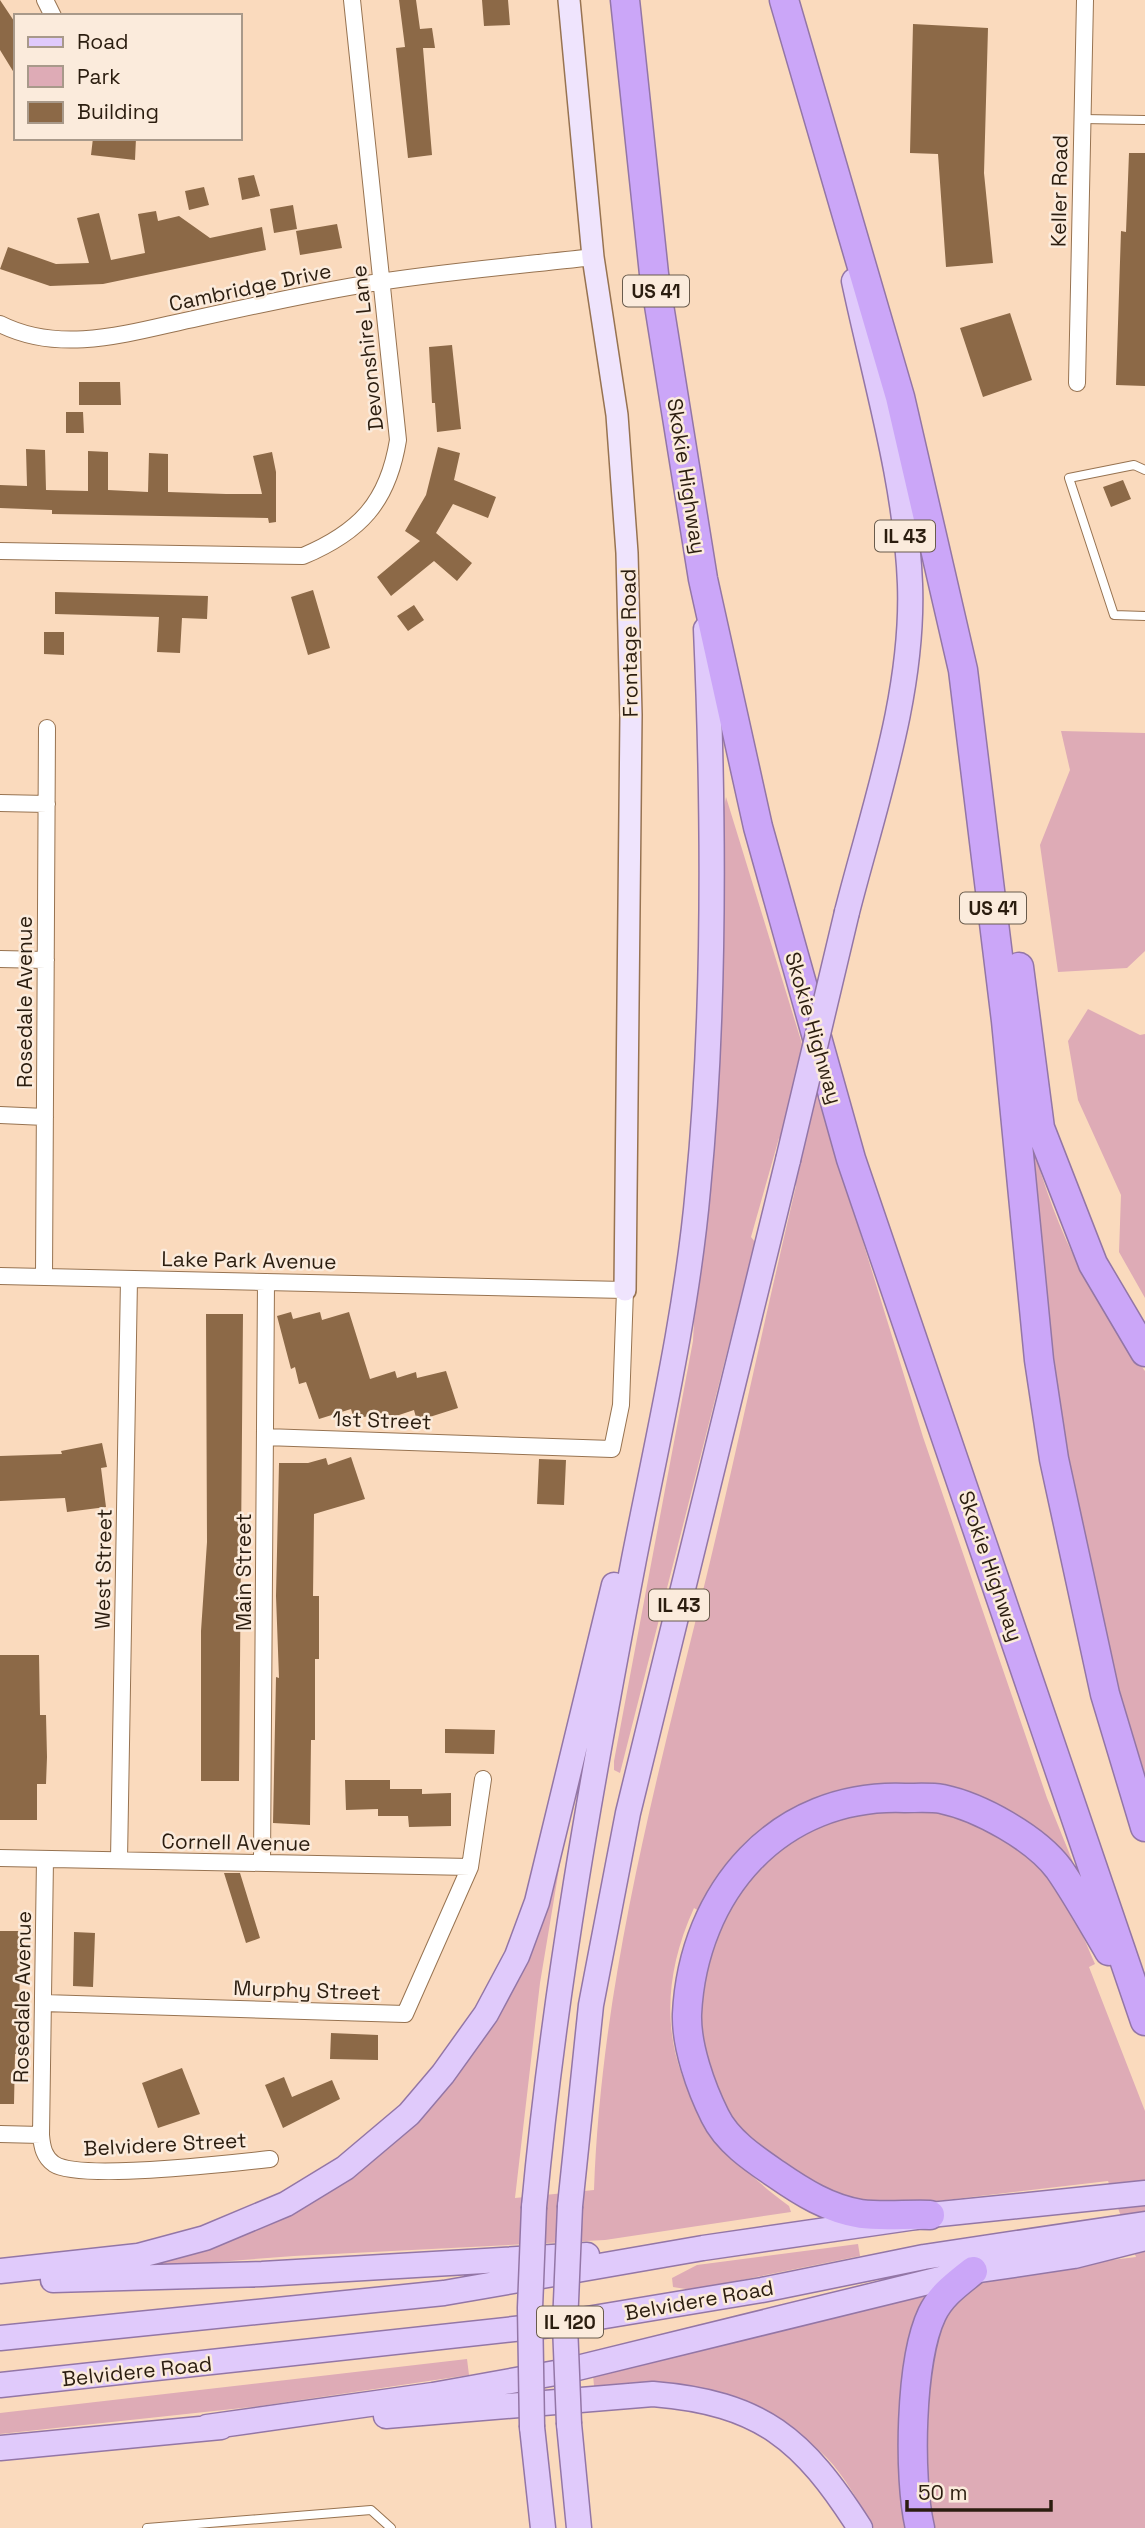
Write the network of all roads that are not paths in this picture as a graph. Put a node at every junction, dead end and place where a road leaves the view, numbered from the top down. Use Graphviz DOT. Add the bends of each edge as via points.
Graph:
graph roads {
  1 [pos="352,0"];
  2 [pos="569,0"];
  3 [pos="625,0"];
  4 [pos="783,0"];
  5 [pos="1086,0"];
  6 [pos="1082,119"];
  7 [pos="1145,120"];
  8 [pos="829,162"];
  9 [pos="593,257"];
  10 [pos="381,282"];
  11 [pos="0,324"];
  12 [pos="1077,383"];
  13 [pos="1145,470"];
  14 [pos="0,551"];
  15 [pos="703,579"];
  16 [pos="1145,616"];
  17 [pos="963,670"];
  18 [pos="47,728"];
  19 [pos="0,803"];
  20 [pos="47,804"];
  21 [pos="0,959"];
  22 [pos="46,960"];
  23 [pos="0,1115"];
  24 [pos="45,1117"];
  25 [pos="0,1276"];
  26 [pos="44,1277"];
  27 [pos="129,1279"];
  28 [pos="266,1282"];
  29 [pos="625,1290"];
  30 [pos="1145,1352"];
  31 [pos="265,1437"];
  32 [pos="644,1506"];
  33 [pos="484,1779"];
  34 [pos="1145,1827"];
  35 [pos="0,1858"];
  36 [pos="45,1859"];
  37 [pos="119,1860"];
  38 [pos="262,1863"];
  39 [pos="470,1867"];
  40 [pos="43,2003"];
  41 [pos="1142,2014"];
  42 [pos="0,2134"];
  43 [pos="41,2136"];
  44 [pos="270,2160"];
  45 [pos="1138,2194"];
  46 [pos="930,2215"];
  47 [pos="1142,2231"];
  48 [pos="703,2248"];
  49 [pos="973,2271"];
  50 [pos="0,2272"];
  51 [pos="0,2281"];
  52 [pos="0,2338"];
  53 [pos="0,2385"];
  54 [pos="207,2427"];
  55 [pos="0,2448"];
  56 [pos="147,2528"];
  57 [pos="391,2528"];
  58 [pos="543,2528"];
  59 [pos="579,2528"];
  60 [pos="860,2528"];
  61 [pos="920,2528"];
  1 -- 10 [label="street, Devonshire Lane"];
  2 -- 9 [label="street, Frontage Road"];
  3 -- 15 [label="highway, Skokie Highway / US 41" via="654,274"];
  4 -- 8 [label="highway, US 41"];
  5 -- 6 [label="street, Keller Road"];
  6 -- 7 [label="lane"];
  6 -- 12 [label="street, Keller Road"];
  8 -- 17 [label="highway, US 41" via="900,397"];
  8 -- 59 [label="main road, IL 43, bridge" via="902,507 910,585 906,660 896,717 622,1839 591,2004 570,2206 565,2325"];
  9 -- 10 [label="street, Cambridge Drive"];
  9 -- 29 [label="street, Frontage Road" via="617,415 627,580 631,715"];
  10 -- 11 [label="street, Cambridge Drive" via="99,339 37,335"];
  10 -- 14 [label="street, Devonshire Lane" via="398,440 393,472 363,520 346,534 303,556"];
  13 -- 16 [label="lane" via="1134,465 1069,478 1114,615"];
  15 -- 32 [label="main road, IL 43" via="712,764 709,981 699,1188"];
  15 -- 41 [label="highway, Skokie Highway / US 41" via="758,827 851,1159"];
  17 -- 30 [label="highway" via="999,819 1040,1128 1093,1264"];
  17 -- 34 [label="highway, US 41" via="1005,1008 1039,1360 1054,1459 1105,1694"];
  18 -- 20 [label="street, Rosedale Avenue"];
  19 -- 20 [label="street"];
  20 -- 22 [label="street, Rosedale Avenue"];
  21 -- 22 [label="street"];
  22 -- 24 [label="street, Rosedale Avenue"];
  23 -- 24 [label="street"];
  24 -- 26 [label="street, Rosedale Avenue"];
  25 -- 26 [label="street, Lake Park Avenue"];
  26 -- 27 [label="street, Lake Park Avenue"];
  27 -- 28 [label="street, Lake Park Avenue"];
  27 -- 37 [label="street, West Street"];
  28 -- 29 [label="street, Lake Park Avenue"];
  28 -- 31 [label="street, Main Street"];
  29 -- 31 [label="street, 1st Street" via="621,1405 612,1449"];
  31 -- 38 [label="street, Main Street"];
  32 -- 50 [label="main road" via="616,1576 537,1902 499,1991 443,2074 409,2114 348,2166 286,2204 205,2238 138,2256"];
  32 -- 58 [label="main road, IL 43, bridge" via="579,1849 546,2072 530,2308 533,2427"];
  33 -- 39 [label="street, Murphy Street"];
  35 -- 36 [label="street, Cornell Avenue"];
  36 -- 37 [label="street, Cornell Avenue"];
  36 -- 40 [label="street, Rosedale Avenue"];
  37 -- 38 [label="street, Cornell Avenue"];
  38 -- 39 [label="street, Cornell Avenue"];
  39 -- 40 [label="street, Murphy Street" via="405,2014"];
  40 -- 43 [label="street, Rosedale Avenue"];
  41 -- 46 [label="highway" via="1057,1867 1009,1826 942,1800 873,1797 828,1808 776,1834 741,1866 717,1902 698,1944 687,2016 694,2058 716,2118 747,2154 810,2198 861,2214"];
  42 -- 43 [label="street"];
  43 -- 44 [label="street, Belvidere Street" via="43,2152 54,2164 72,2170 172,2169"];
  45 -- 46 [label="main road, IL 120"];
  46 -- 48 [label="main road, IL 120"];
  47 -- 49 [label="main road" via="1074,2256"];
  47 -- 53 [label="main road, Belvidere Road / IL 120" via="924,2257 551,2325"];
  48 -- 51 [label="main road" via="262,2274"];
  48 -- 52 [label="main road, IL 120" via="444,2293"];
  49 -- 54 [label="main road" via="561,2372"];
  49 -- 61 [label="highway" via="944,2295 933,2311 918,2360 914,2494"];
  54 -- 55 [label="main road"];
  54 -- 60 [label="main road" via="653,2394 691,2397 735,2410 791,2440 825,2474"];
  56 -- 57 [label="lane" via="371,2510"];
}
